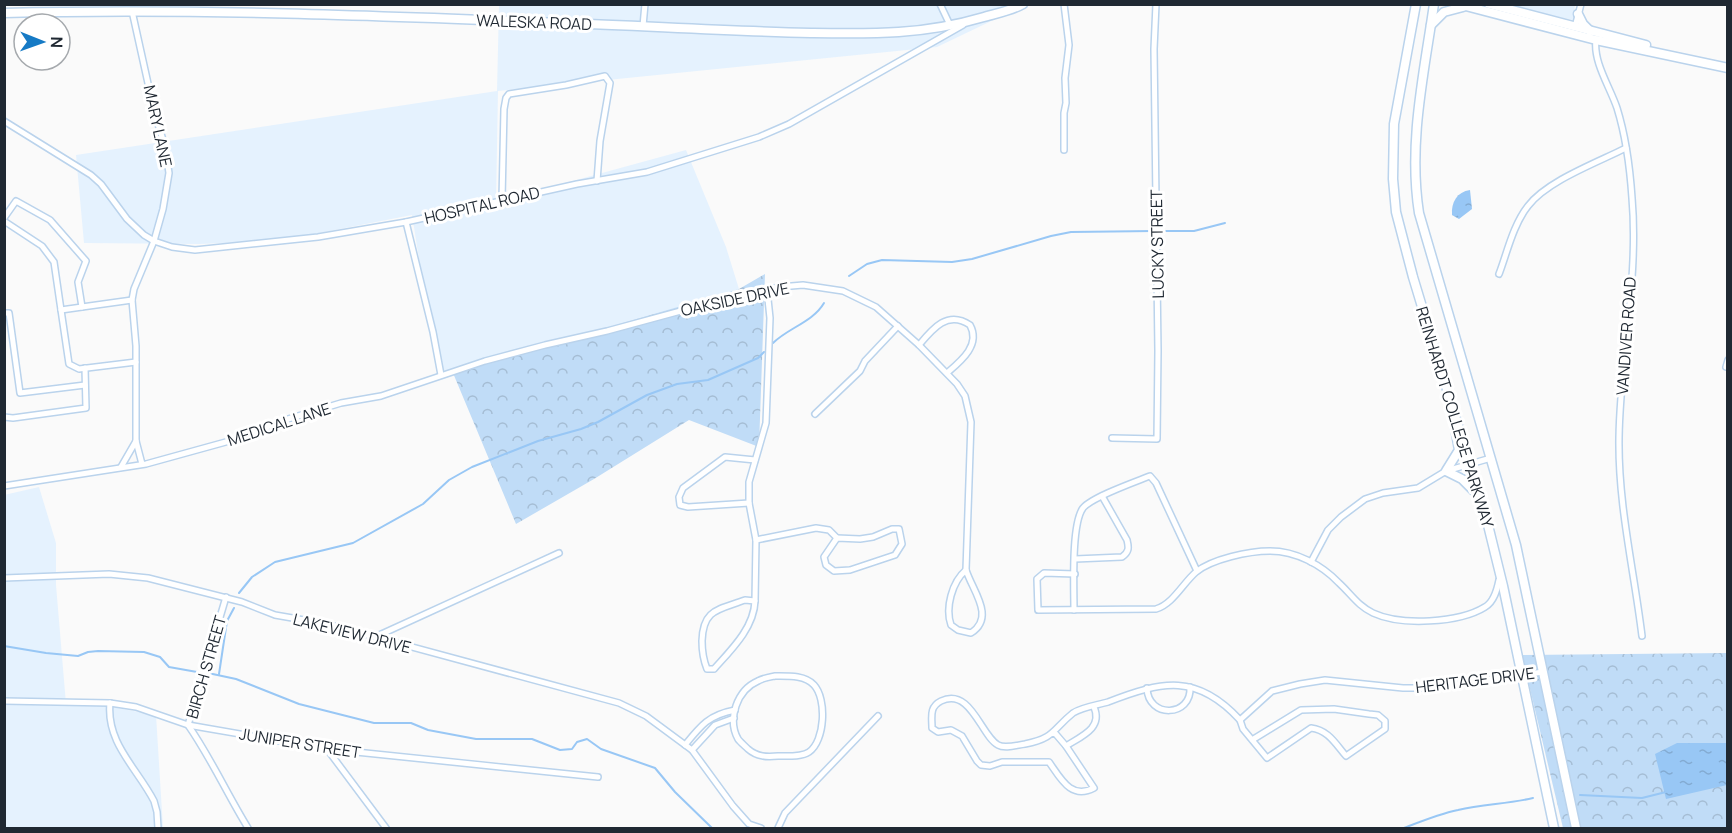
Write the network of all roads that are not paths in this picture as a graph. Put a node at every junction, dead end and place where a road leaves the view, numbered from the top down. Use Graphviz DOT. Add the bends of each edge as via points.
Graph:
graph roads {
  1 [pos="645,4"];
  2 [pos="940,4"];
  3 [pos="1023,4"];
  4 [pos="1064,4"];
  5 [pos="1156,4"];
  6 [pos="1409,4"];
  7 [pos="1416,4"];
  8 [pos="1434,4"];
  9 [pos="1489,4"];
  10 [pos="1461,5"];
  11 [pos="1580,9"];
  12 [pos="132,11"];
  13 [pos="4,13"];
  14 [pos="970,21"];
  15 [pos="1413,22"];
  16 [pos="950,25"];
  17 [pos="1431,25"];
  18 [pos="643,26"];
  19 [pos="1575,27"];
  20 [pos="1591,31"];
  21 [pos="1596,40"];
  22 [pos="1698,61"];
  23 [pos="1728,68"];
  24 [pos="4,121"];
  25 [pos="1626,148"];
  26 [pos="1064,150"];
  27 [pos="597,181"];
  28 [pos="502,199"];
  29 [pos="4,220"];
  30 [pos="406,222"];
  31 [pos="154,241"];
  32 [pos="1499,274"];
  33 [pos="767,290"];
  34 [pos="132,300"];
  35 [pos="82,307"];
  36 [pos="61,310"];
  37 [pos="4,314"];
  38 [pos="898,326"];
  39 [pos="919,345"];
  40 [pos="1728,360"];
  41 [pos="136,362"];
  42 [pos="1726,367"];
  43 [pos="85,368"];
  44 [pos="947,373"];
  45 [pos="441,375"];
  46 [pos="416,384"];
  47 [pos="85,386"];
  48 [pos="1448,388"];
  49 [pos="815,414"];
  50 [pos="4,417"];
  51 [pos="1112,438"];
  52 [pos="136,441"];
  53 [pos="1491,458"];
  54 [pos="755,460"];
  55 [pos="142,464"];
  56 [pos="1471,464"];
  57 [pos="121,468"];
  58 [pos="1446,471"];
  59 [pos="4,486"];
  60 [pos="1102,496"];
  61 [pos="1480,497"];
  62 [pos="749,503"];
  63 [pos="837,538"];
  64 [pos="756,540"];
  65 [pos="559,553"];
  66 [pos="1075,559"];
  67 [pos="1311,561"];
  68 [pos="966,570"];
  69 [pos="1197,571"];
  70 [pos="1075,574"];
  71 [pos="1500,575"];
  72 [pos="4,578"];
  73 [pos="225,597"];
  74 [pos="755,601"];
  75 [pos="1074,610"];
  76 [pos="1642,636"];
  77 [pos="375,637"];
  78 [pos="1543,672"];
  79 [pos="1522,675"];
  80 [pos="1190,687"];
  81 [pos="1147,688"];
  82 [pos="4,701"];
  83 [pos="110,703"];
  84 [pos="1094,707"];
  85 [pos="735,710"];
  86 [pos="878,716"];
  87 [pos="734,718"];
  88 [pos="1240,720"];
  89 [pos="188,724"];
  90 [pos="1054,732"];
  91 [pos="1252,740"];
  92 [pos="685,745"];
  93 [pos="1066,746"];
  94 [pos="327,749"];
  95 [pos="692,750"];
  96 [pos="598,777"];
  97 [pos="1576,826"];
  98 [pos="158,828"];
  99 [pos="248,828"];
  100 [pos="386,828"];
  101 [pos="761,828"];
  102 [pos="778,828"];
  103 [pos="1554,828"];
  1 -- 18 [label="street"];
  2 -- 16 [label="street"];
  3 -- 14 [label="street, WALESKA ROAD"];
  4 -- 26 [label="street" via="1069,45"];
  5 -- 51 [label="street, LUCKY STREET" via="1157,439"];
  6 -- 15 [label="street"];
  7 -- 15 [label="street, REINHARDT COLLEGE PARKWAY"];
  8 -- 17 [label="street, REINHARDT COLLEGE PARKWAY"];
  9 -- 19 [label="street"];
  10 -- 17 [label="street" via="1444,12"];
  10 -- 21 [label="street"];
  11 -- 19 [label="street"];
  11 -- 20 [label="street" via="1583,24"];
  12 -- 13 [label="street, WALESKA ROAD"];
  12 -- 18 [label="street, WALESKA ROAD"];
  12 -- 31 [label="street, MARY LANE" via="168,160 167,188"];
  14 -- 16 [label="street, WALESKA ROAD"];
  14 -- 27 [label="street, HOSPITAL ROAD" via="789,124 759,137 647,171"];
  15 -- 48 [label="street, REINHARDT COLLEGE PARKWAY" via="1394,124 1396,212"];
  16 -- 18 [label="street, WALESKA ROAD" via="911,33 856,34"];
  17 -- 53 [label="street, REINHARDT COLLEGE PARKWAY" via="1415,136 1417,200 1424,238"];
  19 -- 20 [label="street"];
  20 -- 22 [label="street"];
  21 -- 22 [label="street"];
  21 -- 25 [label="street, VANDIVER ROAD" via="1598,59 1617,109"];
  22 -- 23 [label="street"];
  24 -- 31 [label="street, HOSPITAL ROAD" via="91,175 127,219"];
  25 -- 32 [label="street" via="1540,192 1526,208"];
  25 -- 76 [label="street, VANDIVER ROAD" via="1634,229 1618,466"];
  27 -- 28 [label="street, HOSPITAL ROAD"];
  27 -- 28 [label="street" via="610,83 605,76 509,94 504,109"];
  28 -- 30 [label="street, HOSPITAL ROAD"];
  29 -- 35 [label="street" via="16,201 50,220 86,261 78,282"];
  29 -- 36 [label="street" via="42,246 54,262"];
  30 -- 31 [label="street, HOSPITAL ROAD" via="205,250"];
  30 -- 45 [label="street"];
  31 -- 34 [label="street, MARY LANE"];
  33 -- 38 [label="street, OAKSIDE DRIVE" via="803,285 843,291 876,307"];
  33 -- 45 [label="street, OAKSIDE DRIVE"];
  33 -- 54 [label="street" via="770,318 766,423"];
  34 -- 35 [label="street"];
  34 -- 41 [label="street"];
  35 -- 36 [label="street"];
  36 -- 43 [label="street" via="69,364"];
  37 -- 47 [label="street" via="9,313 20,393"];
  38 -- 39 [label="street, OAKSIDE DRIVE"];
  38 -- 49 [label="street" via="860,371"];
  39 -- 44 [label="street, OAKSIDE DRIVE"];
  39 -- 44 [label="street" via="945,320 959,319 970,325 973,344"];
  40 -- 42 [label="street"];
  41 -- 43 [label="street"];
  41 -- 52 [label="street"];
  43 -- 47 [label="street"];
  44 -- 68 [label="street, OAKSIDE DRIVE" via="965,396 971,422"];
  45 -- 46 [label="street, OAKSIDE DRIVE"];
  46 -- 55 [label="street, MEDICAL LANE"];
  47 -- 50 [label="street" via="86,408"];
  48 -- 56 [label="street, REINHARDT COLLEGE PARKWAY"];
  48 -- 58 [label="street" via="1459,450"];
  52 -- 55 [label="street"];
  52 -- 57 [label="street"];
  53 -- 56 [label="street"];
  53 -- 78 [label="street, REINHARDT COLLEGE PARKWAY" via="1516,545"];
  54 -- 62 [label="street"];
  54 -- 62 [label="street" via="725,457 683,488 679,497 681,504 688,507"];
  55 -- 57 [label="street, MEDICAL LANE"];
  56 -- 58 [label="street"];
  56 -- 61 [label="street, REINHARDT COLLEGE PARKWAY"];
  57 -- 59 [label="street, MEDICAL LANE"];
  58 -- 61 [label="street" via="1462,479"];
  58 -- 67 [label="street" via="1418,488 1365,499 1328,530"];
  60 -- 66 [label="street" via="1083,508"];
  60 -- 66 [label="street" via="1127,540 1127,553 1122,557"];
  60 -- 69 [label="street" via="1150,476"];
  61 -- 71 [label="street, REINHARDT COLLEGE PARKWAY"];
  62 -- 64 [label="street"];
  63 -- 63 [label="street" via="824,557 826,565 834,571 850,570 895,555 902,544 899,529 860,539"];
  63 -- 64 [label="street" via="829,530 816,528"];
  64 -- 74 [label="street"];
  65 -- 77 [label="street"];
  66 -- 70 [label="street"];
  67 -- 69 [label="street" via="1273,551 1254,552 1216,561"];
  67 -- 71 [label="street" via="1339,582 1359,605 1403,620 1439,620 1471,614 1490,603"];
  68 -- 68 [label="street, OAKSIDE DRIVE" via="952,594 949,612 951,625 971,633 983,615"];
  69 -- 75 [label="street" via="1161,607"];
  70 -- 75 [label="street"];
  70 -- 75 [label="street" via="1044,573 1037,579 1038,610"];
  71 -- 79 [label="street, REINHARDT COLLEGE PARKWAY"];
  72 -- 73 [label="street, LAKEVIEW DRIVE" via="128,575"];
  73 -- 77 [label="street, LAKEVIEW DRIVE" via="275,615"];
  73 -- 89 [label="street, BIRCH STREET"];
  74 -- 74 [label="street" via="755,614 740,638 714,669 707,669 702,658 703,625 708,616 745,600"];
  77 -- 92 [label="street, LAKEVIEW DRIVE" via="619,703 646,716"];
  78 -- 79 [label="street, HERITAGE DRIVE"];
  78 -- 97 [label="street, REINHARDT COLLEGE PARKWAY"];
  79 -- 88 [label="street, HERITAGE DRIVE" via="1429,688 1325,680 1299,684 1272,691"];
  79 -- 103 [label="street, REINHARDT COLLEGE PARKWAY"];
  80 -- 81 [label="street"];
  80 -- 81 [label="street" via="1185,703 1170,711 1155,706"];
  80 -- 88 [label="street" via="1216,698"];
  81 -- 84 [label="street"];
  82 -- 83 [label="street, JUNIPER STREET"];
  83 -- 89 [label="street, JUNIPER STREET"];
  83 -- 98 [label="street" via="115,738 154,801"];
  84 -- 90 [label="street" via="1075,712"];
  84 -- 93 [label="street" via="1097,717 1093,728"];
  85 -- 87 [label="street"];
  85 -- 87 [label="street" via="741,694 757,681 775,676 797,677 813,683 819,692 823,731 807,754 763,757 751,752 738,738"];
  85 -- 92 [label="street" via="710,718"];
  86 -- 102 [label="street" via="784,813"];
  87 -- 95 [label="street" via="715,725"];
  88 -- 91 [label="street"];
  89 -- 94 [label="street, JUNIPER STREET"];
  89 -- 99 [label="street, BIRCH STREET"];
  90 -- 93 [label="street"];
  90 -- 93 [label="street" via="1049,737 1004,747 994,742 961,702 942,701 930,715 932,728 962,736 981,765 1049,762 1069,788 1082,792 1094,788"];
  91 -- 91 [label="street" via="1267,758 1311,728 1320,729 1346,756 1385,729 1385,721 1378,715 1334,709 1301,710"];
  92 -- 95 [label="street, LAKEVIEW DRIVE"];
  94 -- 96 [label="street, JUNIPER STREET"];
  94 -- 100 [label="street"];
  95 -- 101 [label="street, LAKEVIEW DRIVE" via="733,806 749,824"];
}
